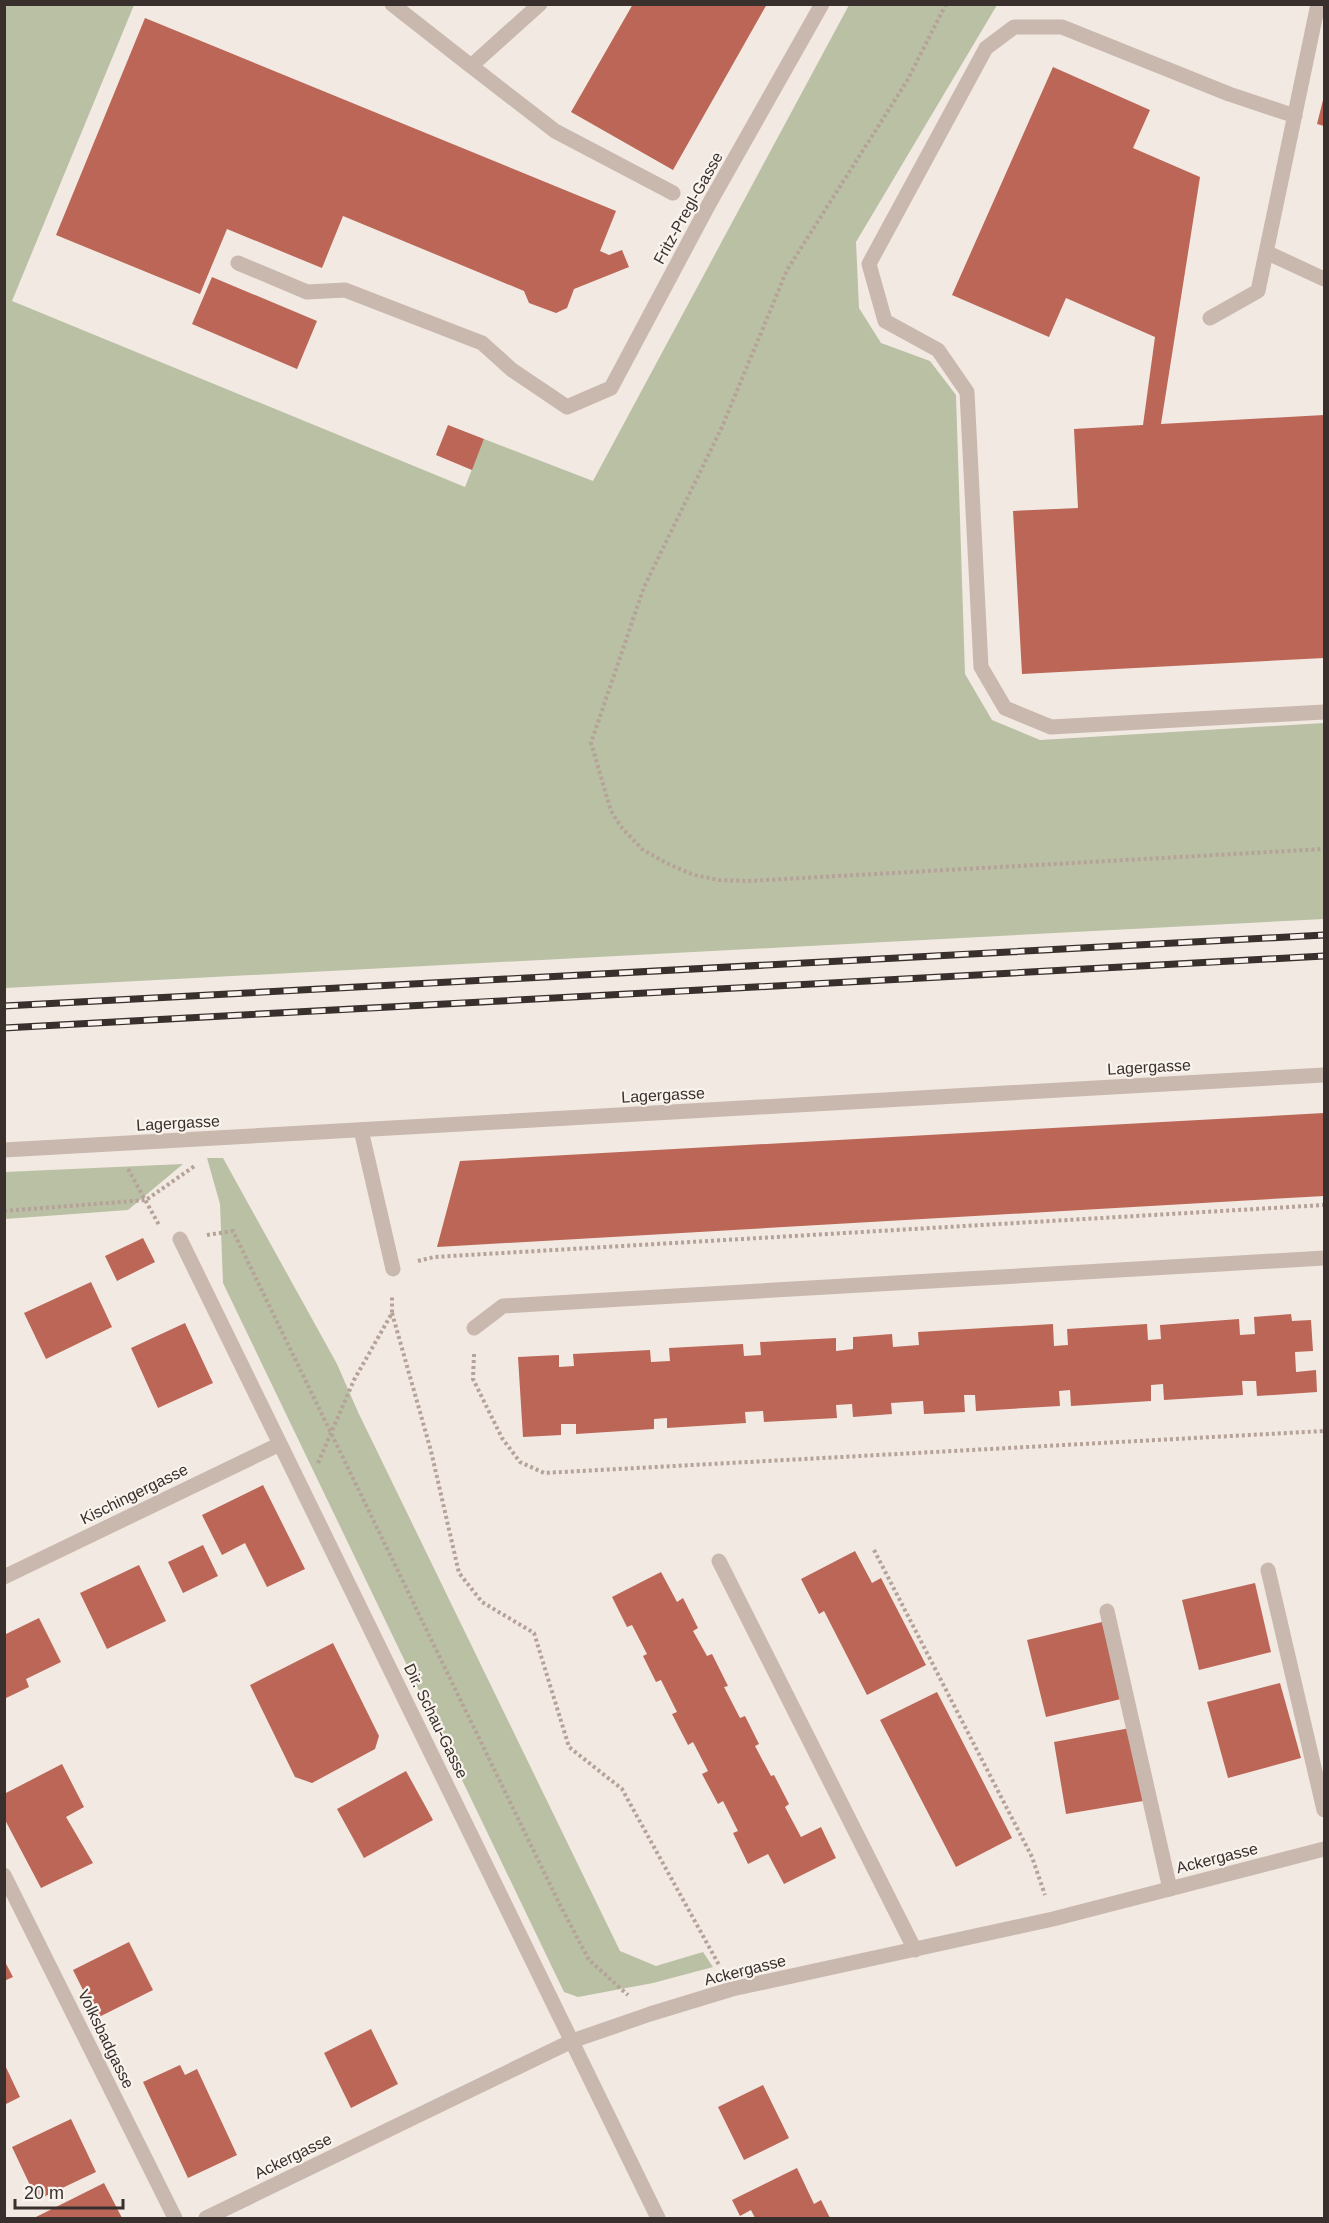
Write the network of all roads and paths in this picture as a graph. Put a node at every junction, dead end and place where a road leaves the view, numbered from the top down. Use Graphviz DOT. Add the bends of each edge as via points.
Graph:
graph roads {
  1 [pos="392,4"];
  2 [pos="540,4"];
  3 [pos="822,4"];
  4 [pos="946,4"];
  5 [pos="1318,4"];
  6 [pos="471,66"];
  7 [pos="1295,116"];
  8 [pos="673,193"];
  9 [pos="1268,254"];
  10 [pos="238,263"];
  11 [pos="1324,279"];
  12 [pos="1210,318"];
  13 [pos="1324,712"];
  14 [pos="1324,849"];
  15 [pos="1324,1075"];
  16 [pos="361,1130"];
  17 [pos="205,1139"];
  18 [pos="115,1144"];
  19 [pos="4,1150"];
  20 [pos="146,1200"];
  21 [pos="1324,1205"];
  22 [pos="4,1211"];
  23 [pos="180,1239"];
  24 [pos="434,1257"];
  25 [pos="1324,1258"];
  26 [pos="393,1269"];
  27 [pos="392,1313"];
  28 [pos="474,1328"];
  29 [pos="1324,1431"];
  30 [pos="330,1432"];
  31 [pos="280,1444"];
  32 [pos="305,1496"];
  33 [pos="874,1550"];
  34 [pos="719,1561"];
  35 [pos="1268,1570"];
  36 [pos="4,1577"];
  37 [pos="1107,1611"];
  38 [pos="1324,1810"];
  39 [pos="1324,1849"];
  40 [pos="4,1875"];
  41 [pos="1170,1889"];
  42 [pos="1053,1919"];
  43 [pos="915,1950"];
  44 [pos="732,1989"];
  45 [pos="650,2014"];
  46 [pos="572,2041"];
  47 [pos="175,2218"];
  48 [pos="206,2218"];
  49 [pos="658,2218"];
  1 -- 6 [label="street"];
  2 -- 6 [label="street"];
  3 -- 10 [label="street, Fritz-Pregl-Gasse" via="611,388 567,407 512,370 482,344 345,290 307,292"];
  4 -- 14 [label="path" via="907,81 787,270 722,427 644,587 591,743 611,811 642,849 666,864 719,880"];
  5 -- 7 [label="street"];
  6 -- 8 [label="street" via="555,131"];
  7 -- 9 [label="street"];
  7 -- 13 [label="street" via="1062,27 1014,27 986,48 869,264 885,321 938,350 968,392 981,667 1005,708 1051,727"];
  9 -- 11 [label="street"];
  9 -- 12 [label="street" via="1258,291"];
  15 -- 16 [label="street, Lagergasse"];
  16 -- 17 [label="street, Lagergasse"];
  16 -- 26 [label="street"];
  17 -- 18 [label="street, Lagergasse"];
  17 -- 20 [label="path" via="196,1166"];
  18 -- 19 [label="street, Lagergasse"];
  18 -- 20 [label="path"];
  20 -- 22 [label="path"];
  20 -- 23 [label="path" via="160,1226"];
  21 -- 24 [label="path"];
  23 -- 30 [label="path" via="233,1231"];
  23 -- 31 [label="street, Dir. Schau-Gasse"];
  25 -- 28 [label="street" via="503,1306"];
  26 -- 27 [label="path"];
  27 -- 30 [label="path"];
  27 -- 44 [label="path" via="431,1451 459,1573 482,1602 534,1633 569,1747 622,1789"];
  28 -- 29 [label="path" via="473,1379 502,1438 520,1462 544,1473"];
  30 -- 32 [label="path"];
  30 -- 45 [label="path" via="589,1960"];
  31 -- 32 [label="street, Dir. Schau-Gasse"];
  31 -- 36 [label="street, Kischingergasse"];
  32 -- 46 [label="street, Dir. Schau-Gasse"];
  33 -- 42 [label="path" via="1032,1857"];
  34 -- 43 [label="street"];
  35 -- 38 [label="street"];
  37 -- 41 [label="street"];
  39 -- 41 [label="street, Ackergasse"];
  40 -- 47 [label="street, Volksbadgasse"];
  41 -- 42 [label="street, Ackergasse"];
  42 -- 43 [label="street, Ackergasse"];
  43 -- 44 [label="street, Ackergasse"];
  44 -- 45 [label="street, Ackergasse"];
  45 -- 46 [label="street, Ackergasse"];
  46 -- 48 [label="street, Ackergasse"];
  46 -- 49 [label="street, Dir. Schau-Gasse"];
}
